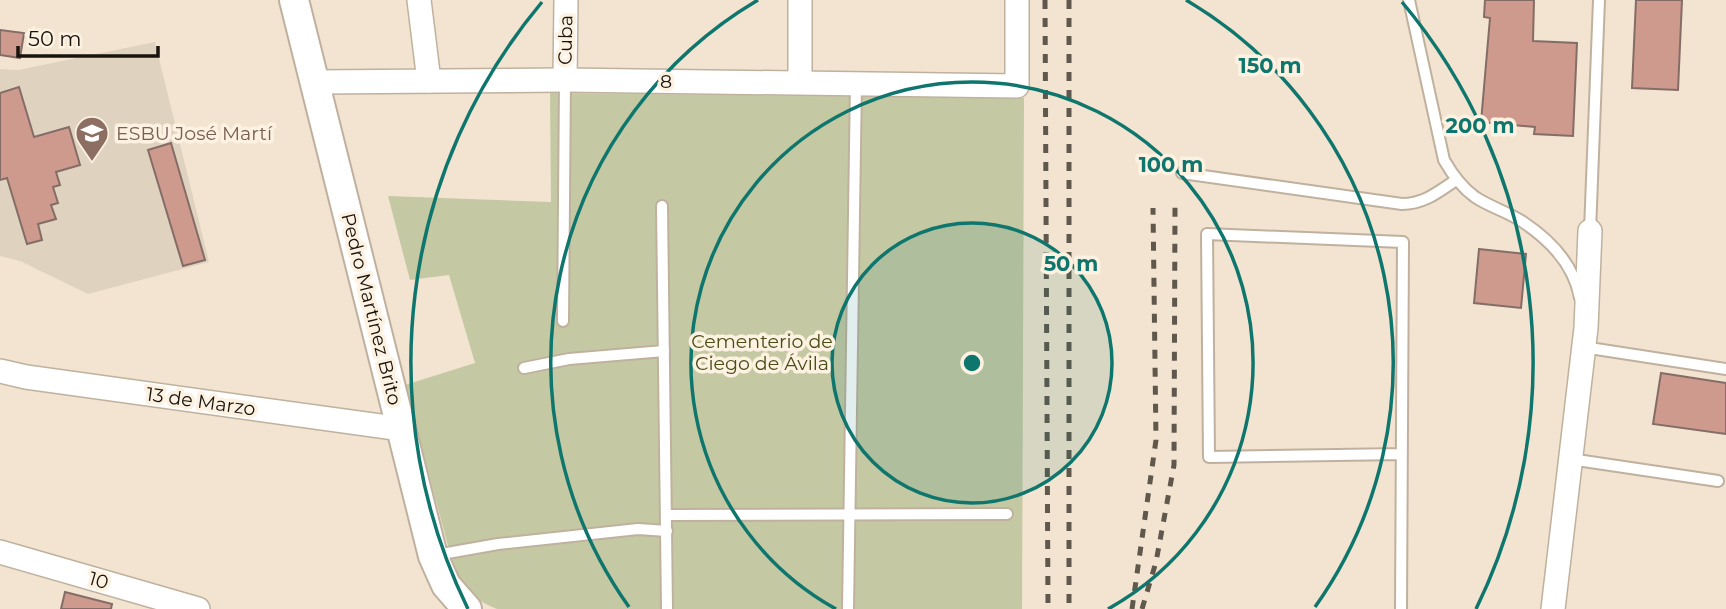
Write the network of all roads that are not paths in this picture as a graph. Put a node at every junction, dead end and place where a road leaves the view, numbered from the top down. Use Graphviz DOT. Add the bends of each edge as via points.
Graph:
graph roads {
  1 [pos="294,0"];
  2 [pos="419,0"];
  3 [pos="566,0"];
  4 [pos="800,0"];
  5 [pos="1017,0"];
  6 [pos="1409,0"];
  7 [pos="1599,0"];
  8 [pos="565,80"];
  9 [pos="429,81"];
  10 [pos="315,82"];
  11 [pos="800,82"];
  12 [pos="856,82"];
  13 [pos="1182,173"];
  14 [pos="1456,180"];
  15 [pos="662,206"];
  16 [pos="1590,231"];
  17 [pos="563,321"];
  18 [pos="1585,337"];
  19 [pos="664,351"];
  20 [pos="524,368"];
  21 [pos="1726,369"];
  22 [pos="0,371"];
  23 [pos="402,429"];
  24 [pos="1402,454"];
  25 [pos="1570,459"];
  26 [pos="1717,481"];
  27 [pos="849,513"];
  28 [pos="1007,514"];
  29 [pos="667,515"];
  30 [pos="667,531"];
  31 [pos="0,551"];
  32 [pos="433,556"];
  33 [pos="198,609"];
  34 [pos="467,609"];
  35 [pos="667,609"];
  36 [pos="848,609"];
  37 [pos="1401,609"];
  38 [pos="1553,609"];
  1 -- 10 [label="street, Pedro Martínez Brito"];
  2 -- 9 [label="street"];
  3 -- 8 [label="street, Cuba"];
  4 -- 11 [label="street"];
  5 -- 12 [label="street, 8" via="1017,86"];
  6 -- 14 [label="lane" via="1444,160"];
  7 -- 16 [label="lane"];
  8 -- 9 [label="street, 8"];
  8 -- 11 [label="street, 8"];
  8 -- 17 [label="lane"];
  9 -- 10 [label="street, 8"];
  10 -- 23 [label="street, Pedro Martínez Brito"];
  11 -- 12 [label="street, 8"];
  12 -- 27 [label="lane"];
  13 -- 14 [label="lane" via="1402,204 1426,200"];
  14 -- 18 [label="lane" via="1556,249 1579,292"];
  15 -- 19 [label="lane"];
  16 -- 18 [label="street"];
  18 -- 21 [label="lane"];
  18 -- 25 [label="street"];
  19 -- 20 [label="lane" via="569,359"];
  19 -- 29 [label="lane"];
  22 -- 23 [label="street, 13 de Marzo"];
  23 -- 32 [label="street, Pedro Martínez Brito"];
  24 -- 24 [label="lane" via="1403,242 1207,234 1209,457"];
  24 -- 37 [label="lane"];
  25 -- 26 [label="lane"];
  25 -- 38 [label="street"];
  27 -- 28 [label="lane"];
  27 -- 29 [label="lane"];
  27 -- 36 [label="lane"];
  29 -- 30 [label="lane"];
  30 -- 32 [label="lane" via="638,529"];
  30 -- 35 [label="lane"];
  31 -- 33 [label="street, 10"];
  32 -- 34 [label="street, Pedro Martínez Brito" via="446,586"];
}
